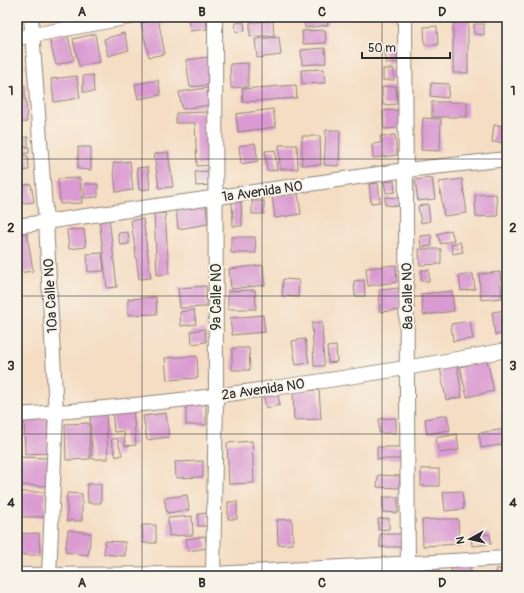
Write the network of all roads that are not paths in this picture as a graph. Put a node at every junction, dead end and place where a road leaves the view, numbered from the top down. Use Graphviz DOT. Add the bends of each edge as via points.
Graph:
graph roads {
  1 [pos="31,17"];
  2 [pos="130,17"];
  3 [pos="215,17"];
  4 [pos="405,17"];
  5 [pos="32,36"];
  6 [pos="17,38"];
  7 [pos="507,159"];
  8 [pos="406,170"];
  9 [pos="216,198"];
  10 [pos="46,223"];
  11 [pos="17,226"];
  12 [pos="507,350"];
  13 [pos="408,368"];
  14 [pos="216,396"];
  15 [pos="56,412"];
  16 [pos="17,415"];
  17 [pos="507,558"];
  18 [pos="408,570"];
  19 [pos="17,575"];
  20 [pos="49,575"];
  21 [pos="213,575"];
  1 -- 5 [label="street, 10a Calle NO"];
  2 -- 5 [label="street"];
  3 -- 9 [label="street, 9a Calle NO"];
  4 -- 8 [label="street, 8a Calle NO"];
  5 -- 6 [label="street"];
  5 -- 10 [label="street, 10a Calle NO"];
  7 -- 8 [label="street, 1a Avenida NO"];
  8 -- 9 [label="street, 1a Avenida NO"];
  8 -- 13 [label="street, 8a Calle NO"];
  9 -- 10 [label="street, 1a Avenida NO"];
  9 -- 14 [label="street, 9a Calle NO"];
  10 -- 11 [label="street, 1a Avenida NO"];
  10 -- 15 [label="street, 10a Calle NO"];
  12 -- 13 [label="street, 2a Avenida NO"];
  13 -- 14 [label="street, 2a Avenida NO"];
  13 -- 18 [label="street, 8a Calle NO"];
  14 -- 15 [label="street, 2a Avenida NO"];
  14 -- 21 [label="street, 9a Calle NO"];
  15 -- 16 [label="street, 2a Avenida NO"];
  15 -- 20 [label="street, 10a Calle NO"];
  17 -- 18 [label="street"];
  18 -- 21 [label="street"];
  19 -- 20 [label="street"];
  20 -- 21 [label="street"];
}
